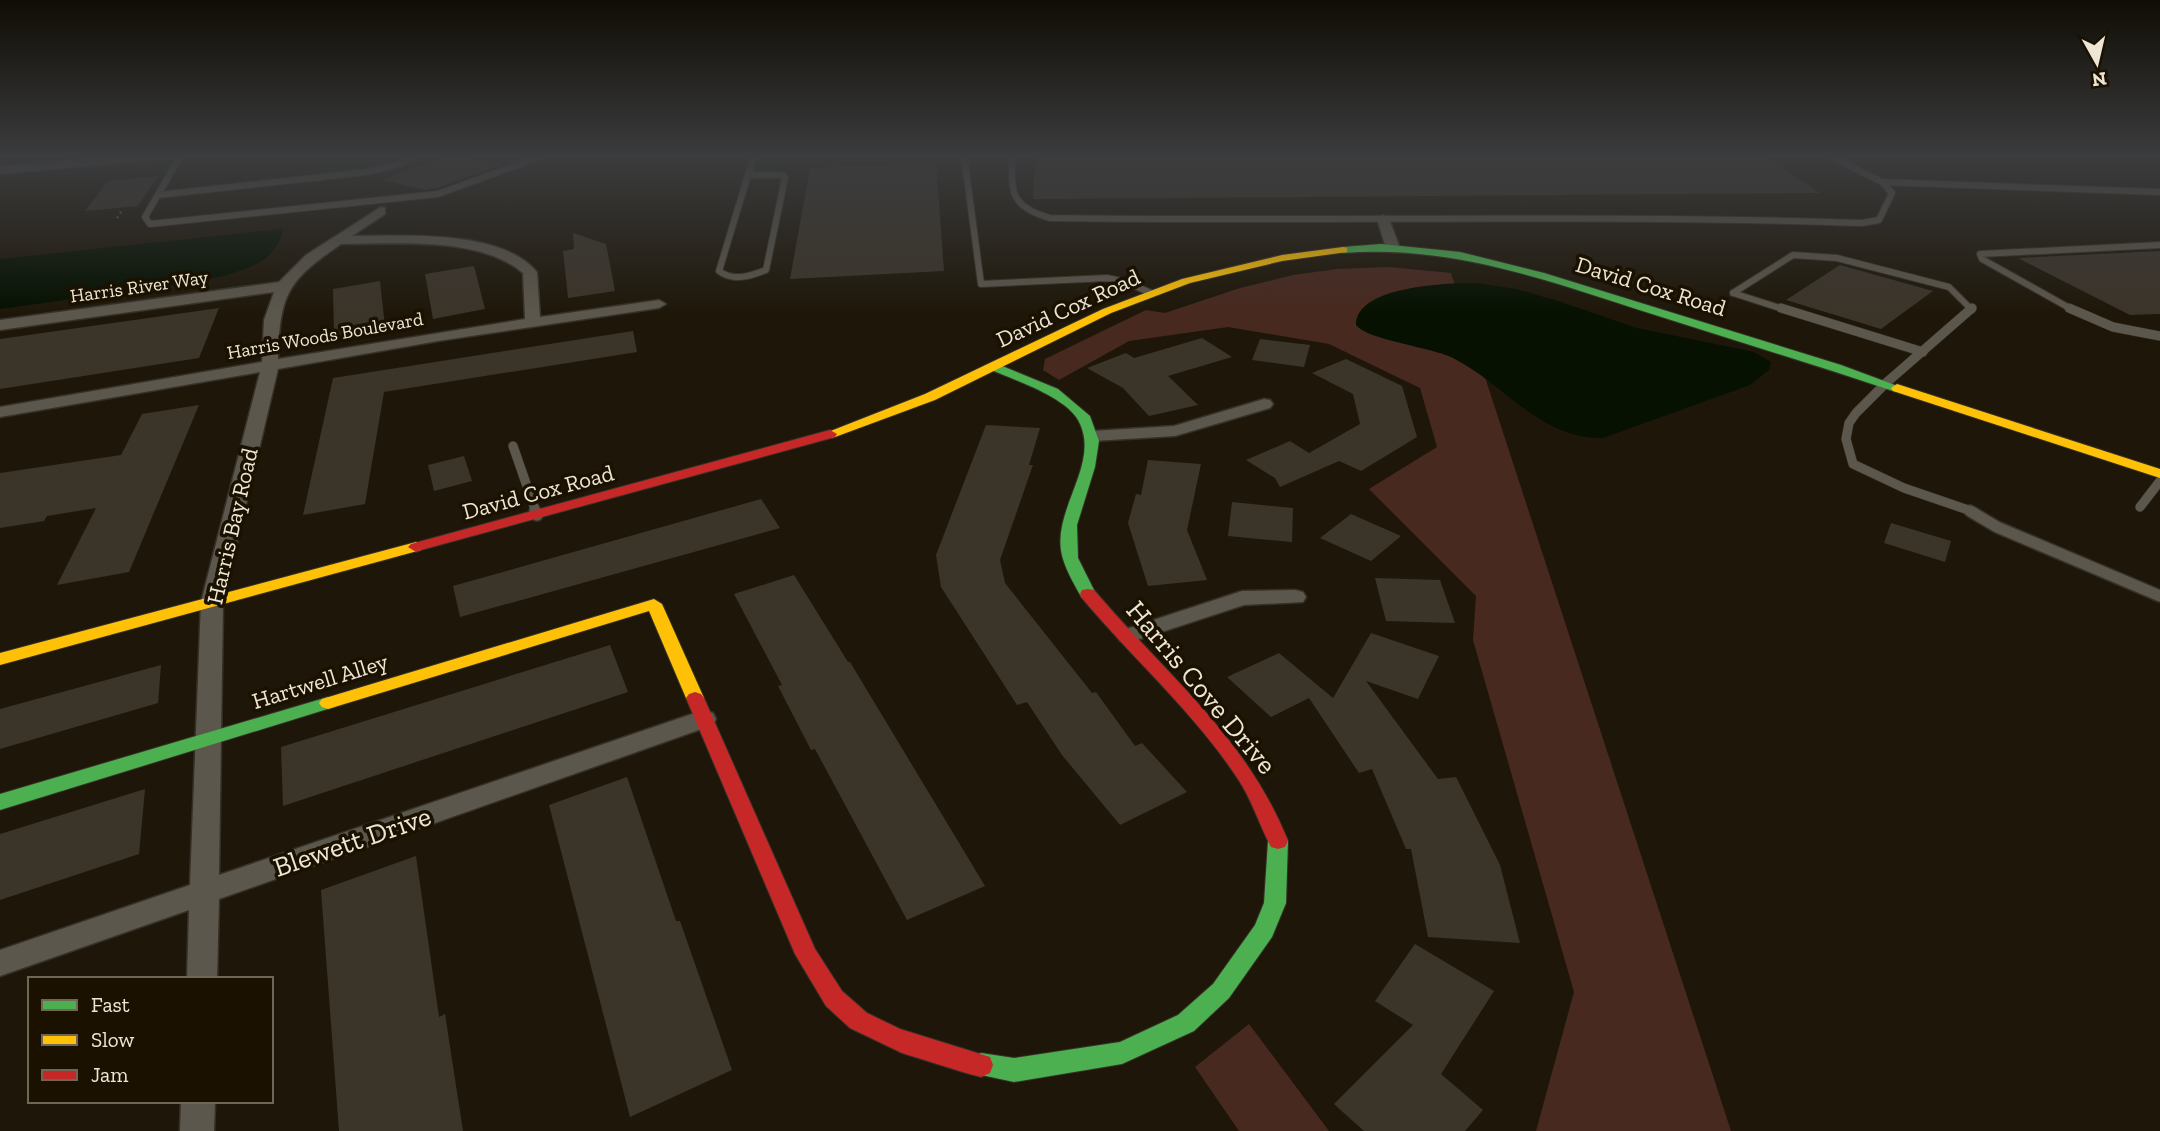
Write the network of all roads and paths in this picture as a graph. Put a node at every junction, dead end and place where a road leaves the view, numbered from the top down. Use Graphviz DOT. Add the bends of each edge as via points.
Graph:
graph roads {
  1 [pos="150,208"];
  2 [pos="296,208"];
  3 [pos="738,208"];
  4 [pos="779,208"];
  5 [pos="971,208"];
  6 [pos="1021,208"];
  7 [pos="1885,208"];
  8 [pos="123,209"];
  9 [pos="381,211"];
  10 [pos="117,218"];
  11 [pos="1383,219"];
  12 [pos="338,240"];
  13 [pos="2160,245"];
  14 [pos="1393,248"];
  15 [pos="283,286"];
  16 [pos="1151,293"];
  17 [pos="659,304"];
  18 [pos="533,322"];
  19 [pos="0,325"];
  20 [pos="2160,336"];
  21 [pos="1923,352"];
  22 [pos="270,366"];
  23 [pos="995,367"];
  24 [pos="1886,384"];
  25 [pos="1264,404"];
  26 [pos="0,412"];
  27 [pos="1093,436"];
  28 [pos="513,446"];
  29 [pos="2160,474"];
  30 [pos="2160,481"];
  31 [pos="2140,507"];
  32 [pos="537,515"];
  33 [pos="2160,596"];
  34 [pos="1296,597"];
  35 [pos="212,602"];
  36 [pos="654,604"];
  37 [pos="1128,636"];
  38 [pos="0,659"];
  39 [pos="704,719"];
  40 [pos="209,739"];
  41 [pos="0,802"];
  42 [pos="204,892"];
  43 [pos="0,963"];
  44 [pos="202,977"];
  45 [pos="198,1103"];
  46 [pos="197,1131"];
  1 -- 2 [label="lane" via="145,217 150,223"];
  3 -- 4 [label="lane" via="719,271 725,276 748,277 766,270"];
  5 -- 16 [label="lane" via="981,284 1107,278"];
  6 -- 11 [label="lane" via="1050,218"];
  7 -- 11 [label="lane" via="1879,220 1862,223 1718,218"];
  8 -- 10 [label="path"];
  9 -- 12 [label="street, Harris Bay Road"];
  11 -- 14 [label="street"];
  12 -- 15 [label="street, Harris Bay Road" via="311,258"];
  12 -- 18 [label="street" via="461,245 506,254 530,272"];
  13 -- 20 [label="lane" via="1980,254 2107,327"];
  14 -- 16 [label="main road, David Cox Road" via="1283,258"];
  14 -- 24 [label="main road, David Cox Road" via="1457,255 1541,275"];
  15 -- 19 [label="street, Harris River Way"];
  15 -- 22 [label="street, Harris Bay Road" via="272,320"];
  16 -- 23 [label="main road, David Cox Road"];
  17 -- 18 [label="street, Harris Woods Boulevard"];
  18 -- 22 [label="street, Harris Woods Boulevard"];
  21 -- 21 [label="lane" via="1973,309 1949,286 1837,258 1793,255 1733,293"];
  21 -- 24 [label="lane"];
  22 -- 26 [label="street, Harris Woods Boulevard"];
  22 -- 35 [label="street, Harris Bay Road"];
  23 -- 27 [label="main road" via="1045,385 1072,402 1088,421"];
  23 -- 32 [label="main road, David Cox Road" via="930,397 814,440"];
  24 -- 29 [label="main road, David Cox Road"];
  24 -- 33 [label="lane" via="1850,421 1845,447 1853,464 1904,488 1974,512 1997,527"];
  25 -- 27 [label="street" via="1174,431"];
  27 -- 37 [label="main road, Harris Cove Drive" via="1070,520 1067,551 1076,578"];
  28 -- 32 [label="lane"];
  30 -- 31 [label="lane"];
  32 -- 35 [label="main road, David Cox Road"];
  34 -- 37 [label="street" via="1242,598"];
  35 -- 38 [label="main road, David Cox Road"];
  35 -- 40 [label="street, Harris Bay Road"];
  36 -- 39 [label="main road, Harris Cove Drive"];
  36 -- 40 [label="main road, Hartwell Alley"];
  37 -- 39 [label="main road, Harris Cove Drive" via="1255,787 1270,814 1279,845 1279,873 1275,903 1264,930 1221,991 1186,1023 1122,1053 1014,1070 960,1061 903,1042 847,1012 827,991 806,954"];
  39 -- 42 [label="street, Blewett Drive"];
  40 -- 41 [label="main road, Hartwell Alley"];
  40 -- 42 [label="street, Harris Bay Road"];
  42 -- 43 [label="street, Blewett Drive"];
  42 -- 44 [label="street, Harris Bay Road"];
  45 -- 46 [label="street"];
}
